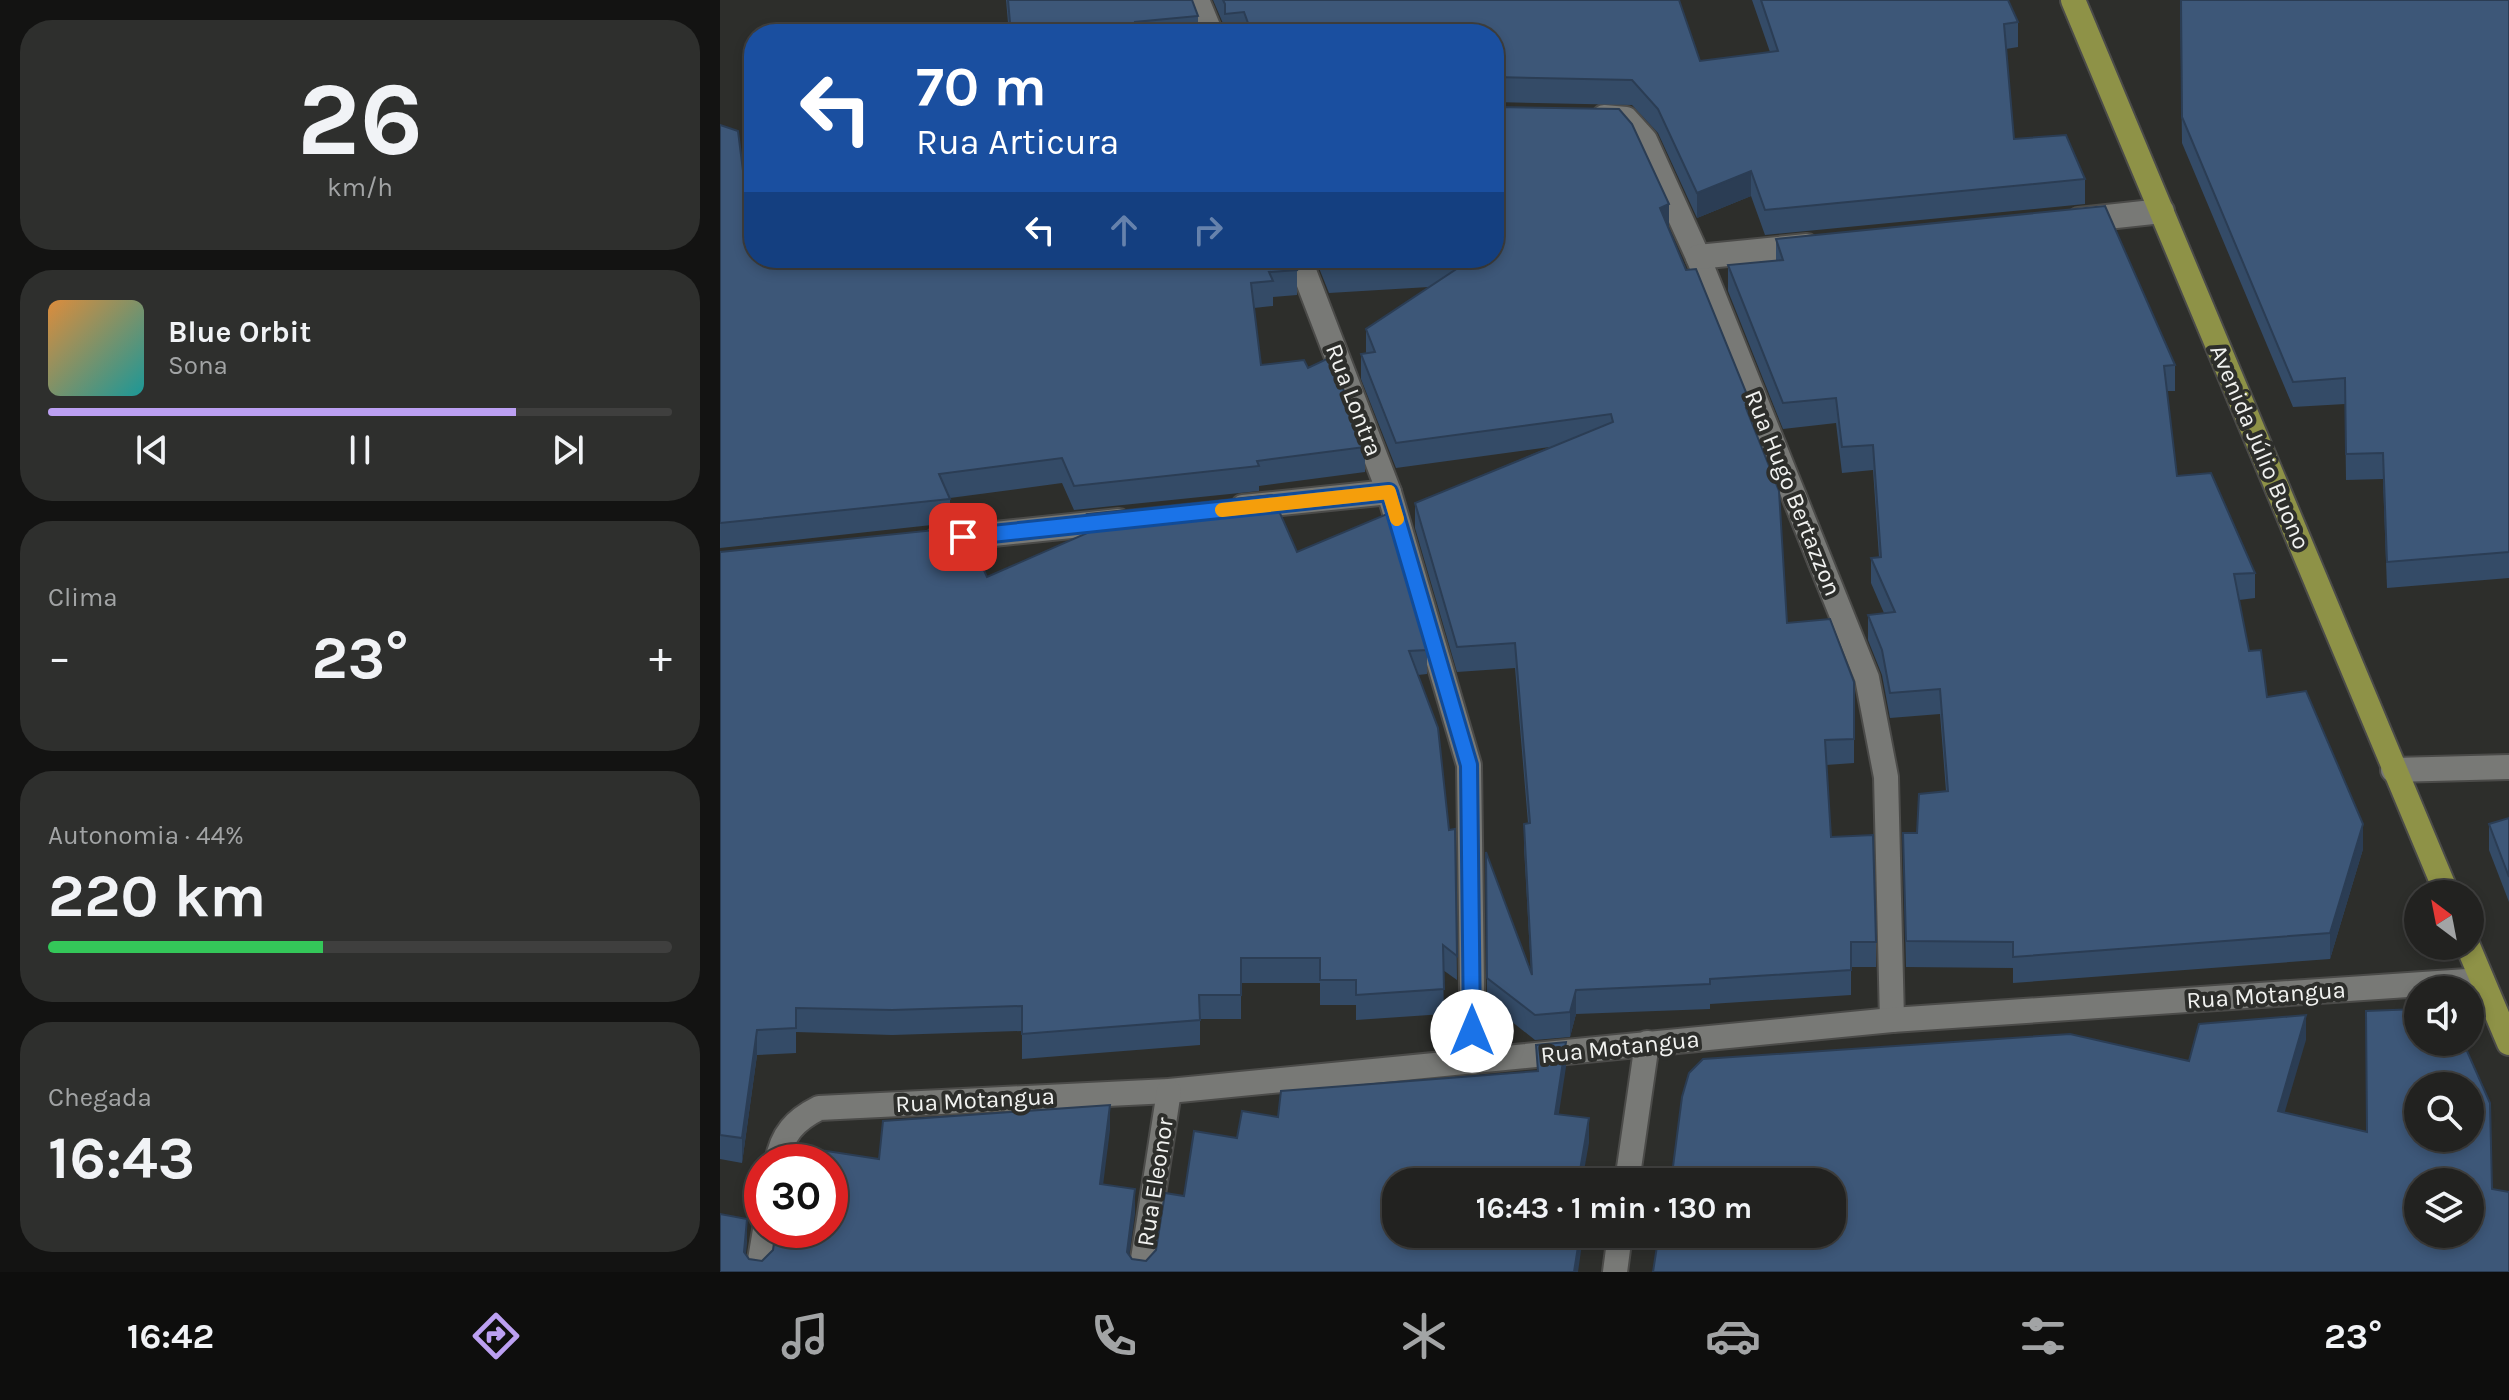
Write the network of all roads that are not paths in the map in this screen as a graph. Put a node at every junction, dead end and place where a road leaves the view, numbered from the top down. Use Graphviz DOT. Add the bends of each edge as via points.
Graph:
graph roads {
  1 [pos="1197,0"];
  2 [pos="2073,0"];
  3 [pos="1207,24"];
  4 [pos="1580,117"];
  5 [pos="2162,211"];
  6 [pos="2054,222"];
  7 [pos="1837,243"];
  8 [pos="1698,257"];
  9 [pos="1303,268"];
  10 [pos="1389,492"];
  11 [pos="1218,510"];
  12 [pos="1140,518"];
  13 [pos="907,543"];
  14 [pos="2509,767"];
  15 [pos="2393,770"];
  16 [pos="2441,880"];
  17 [pos="2404,985"];
  18 [pos="2484,985"];
  19 [pos="1892,1020"];
  20 [pos="1647,1043"];
  21 [pos="2509,1043"];
  22 [pos="1473,1062"];
  23 [pos="1169,1091"];
  24 [pos="782,1144"];
  25 [pos="1629,1168"];
  26 [pos="762,1248"];
  27 [pos="1618,1248"];
  28 [pos="758,1272"];
  29 [pos="1141,1272"];
  30 [pos="1615,1272"];
  1 -- 3 [label="street"];
  2 -- 5 [label="main road, Avenida Júlio Buono"];
  4 -- 8 [label="street, Rua Hugo Bertazzon" via="1626,119 1636,127"];
  5 -- 6 [label="street"];
  5 -- 15 [label="main road, Avenida Júlio Buono"];
  7 -- 8 [label="street"];
  8 -- 19 [label="street, Rua Hugo Bertazzon" via="1867,678 1886,777"];
  9 -- 10 [label="street, Rua Lontra"];
  10 -- 11 [label="street"];
  10 -- 22 [label="street, Rua Lontra" via="1469,765"];
  12 -- 13 [label="street"];
  14 -- 15 [label="street"];
  15 -- 16 [label="main road, Avenida Júlio Buono"];
  17 -- 19 [label="street, Rua Motangua"];
  18 -- 21 [label="main road"];
  19 -- 20 [label="street, Rua Motangua"];
  20 -- 22 [label="street, Rua Motangua"];
  20 -- 25 [label="street"];
  22 -- 23 [label="street, Rua Motangua"];
  23 -- 24 [label="street, Rua Motangua" via="819,1108 799,1118"];
  23 -- 29 [label="street, Rua Eleonor"];
  26 -- 28 [label="street"];
  27 -- 30 [label="street"];
}
